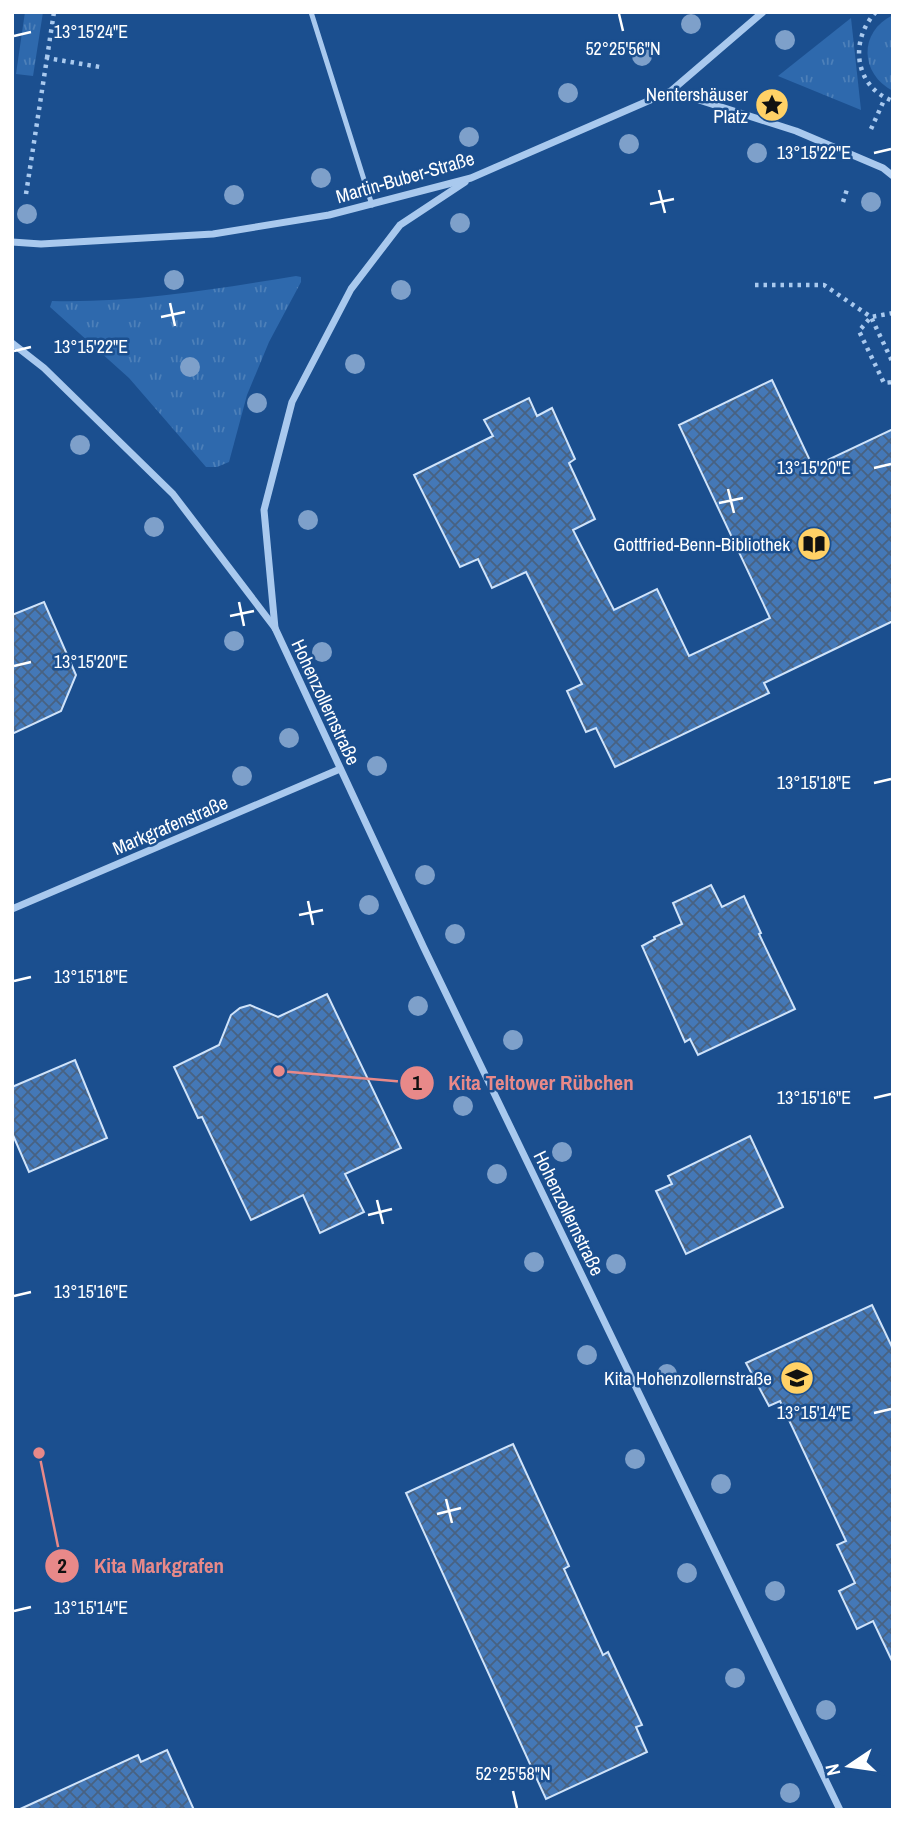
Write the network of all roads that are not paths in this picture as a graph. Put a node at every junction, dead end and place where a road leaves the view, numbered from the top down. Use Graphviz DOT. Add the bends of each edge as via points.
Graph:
graph roads {
  1 [pos="311,12"];
  2 [pos="762,12"];
  3 [pos="671,91"];
  4 [pos="893,176"];
  5 [pos="471,178"];
  6 [pos="372,205"];
  7 [pos="12,242"];
  8 [pos="12,343"];
  9 [pos="275,628"];
  10 [pos="340,769"];
  11 [pos="12,909"];
  12 [pos="840,1810"];
  1 -- 6 [label="lane"];
  2 -- 3 [label="street, Martin-Buber-Straße"];
  3 -- 4 [label="street" via="796,131"];
  3 -- 5 [label="street, Martin-Buber-Straße"];
  5 -- 6 [label="street, Martin-Buber-Straße"];
  5 -- 9 [label="street, Hohenzollernstraße" via="400,225 351,289 292,402 264,510"];
  6 -- 7 [label="street, Martin-Buber-Straße" via="213,234"];
  8 -- 9 [label="street, Hohenzollernstraße" via="44,368 173,494"];
  9 -- 10 [label="street, Hohenzollernstraße"];
  10 -- 11 [label="street, Markgrafenstraße"];
  10 -- 12 [label="street, Hohenzollernstraße"];
}
